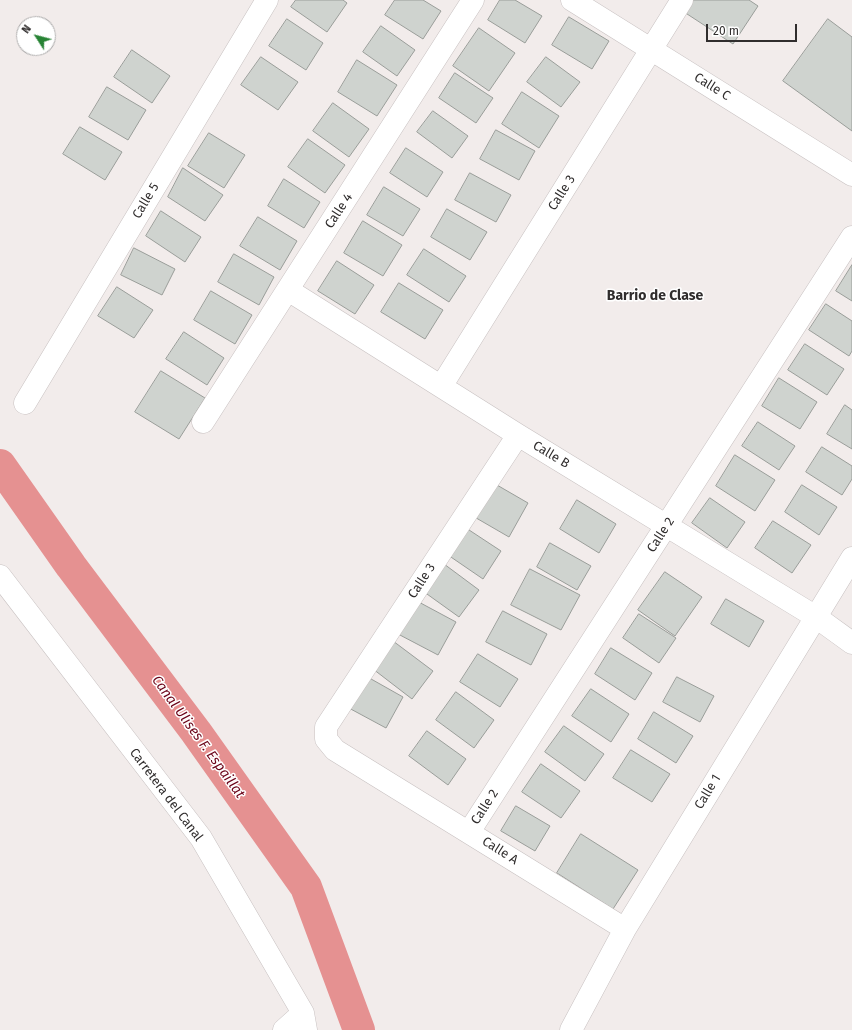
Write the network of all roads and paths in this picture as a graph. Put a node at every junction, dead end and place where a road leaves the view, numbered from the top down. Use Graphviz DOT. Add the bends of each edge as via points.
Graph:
graph roads {
  1 [pos="267,0"];
  2 [pos="473,0"];
  3 [pos="572,0"];
  4 [pos="682,0"];
  5 [pos="651,49"];
  6 [pos="852,174"];
  7 [pos="852,237"];
  8 [pos="288,290"];
  9 [pos="442,385"];
  10 [pos="25,403"];
  11 [pos="203,422"];
  12 [pos="518,435"];
  13 [pos="668,526"];
  14 [pos="852,558"];
  15 [pos="0,576"];
  16 [pos="816,617"];
  17 [pos="852,643"];
  18 [pos="326,728"];
  19 [pos="469,832"];
  20 [pos="625,929"];
  21 [pos="305,1022"];
  22 [pos="284,1030"];
  23 [pos="571,1030"];
  1 -- 10 [label="street, Calle 5"];
  2 -- 8 [label="street, Calle 4"];
  3 -- 5 [label="street, Calle C"];
  4 -- 5 [label="street, Calle 3"];
  5 -- 6 [label="street, Calle C"];
  5 -- 9 [label="street, Calle 3"];
  7 -- 13 [label="street, Calle 2"];
  8 -- 9 [label="street, Calle B"];
  8 -- 11 [label="street, Calle 4"];
  9 -- 12 [label="street, Calle B"];
  12 -- 13 [label="street, Calle B"];
  12 -- 18 [label="street, Calle 3"];
  13 -- 16 [label="street, Calle B"];
  13 -- 19 [label="street, Calle 2"];
  14 -- 16 [label="street, Calle 1"];
  15 -- 21 [label="street, Carretera del Canal" via="201,838"];
  16 -- 17 [label="street, Calle B"];
  16 -- 20 [label="street, Calle 1"];
  18 -- 19 [label="street, Calle A" via="326,739 335,750"];
  19 -- 20 [label="street, Calle A"];
  20 -- 23 [label="street, Calle 1"];
  21 -- 22 [label="street"];
}
